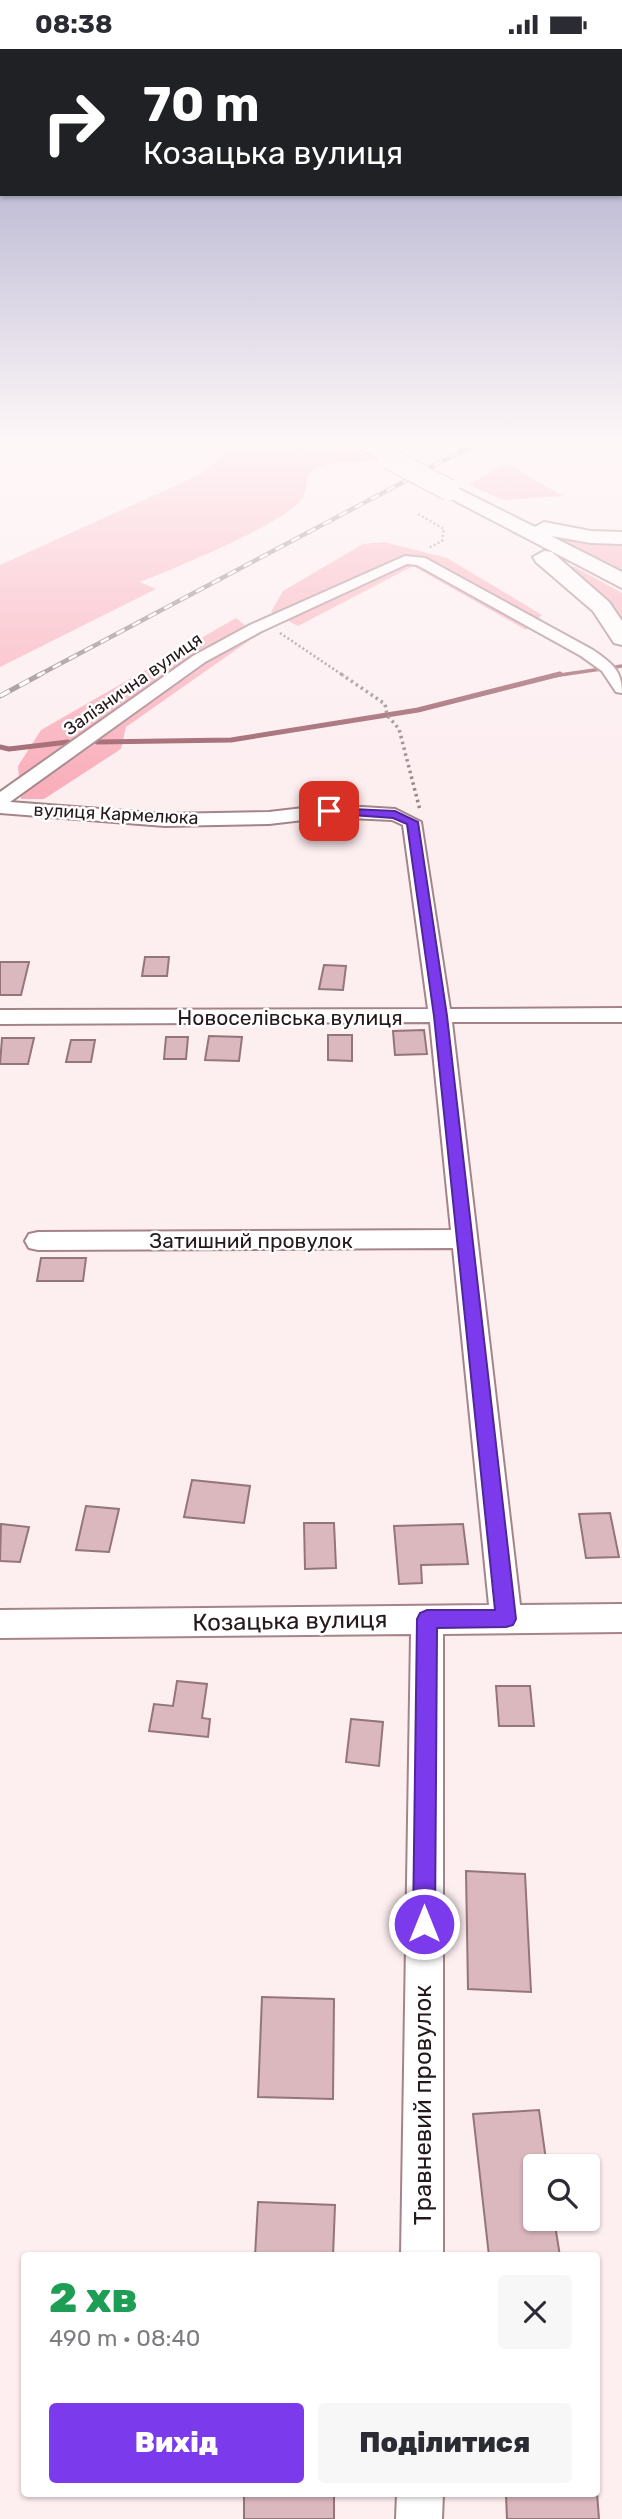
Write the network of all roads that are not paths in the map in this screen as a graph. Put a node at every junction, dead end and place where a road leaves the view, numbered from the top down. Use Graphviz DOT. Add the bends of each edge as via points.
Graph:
graph roads {
  1 [pos="546,559"];
  2 [pos="580,559"];
  3 [pos="622,581"];
  4 [pos="622,638"];
  5 [pos="622,688"];
  6 [pos="0,801"];
  7 [pos="0,807"];
  8 [pos="622,1015"];
  9 [pos="440,1016"];
  10 [pos="0,1017"];
  11 [pos="465,1239"];
  12 [pos="38,1241"];
  13 [pos="622,1618"];
  14 [pos="427,1619"];
  15 [pos="506,1619"];
  16 [pos="0,1624"];
  17 [pos="422,2252"];
  18 [pos="419,2497"];
  19 [pos="419,2519"];
  1 -- 4 [label="main road" via="601,607"];
  2 -- 3 [label="main road"];
  5 -- 6 [label="street, Залізнична вулиця" via="608,668 587,653 420,561 405,560 199,659"];
  7 -- 9 [label="street, вулиця Кармелюка" via="165,820 269,818 329,811 395,815 412,822"];
  8 -- 9 [label="street, Новоселівська вулиця"];
  9 -- 10 [label="street, Новоселівська вулиця"];
  9 -- 11 [label="street"];
  11 -- 12 [label="street, Затишний провулок"];
  11 -- 15 [label="street"];
  13 -- 15 [label="street, Козацька вулиця"];
  14 -- 15 [label="street, Козацька вулиця"];
  14 -- 16 [label="street, Козацька вулиця"];
  14 -- 17 [label="street, Травневий провулок"];
  18 -- 19 [label="street"];
}
